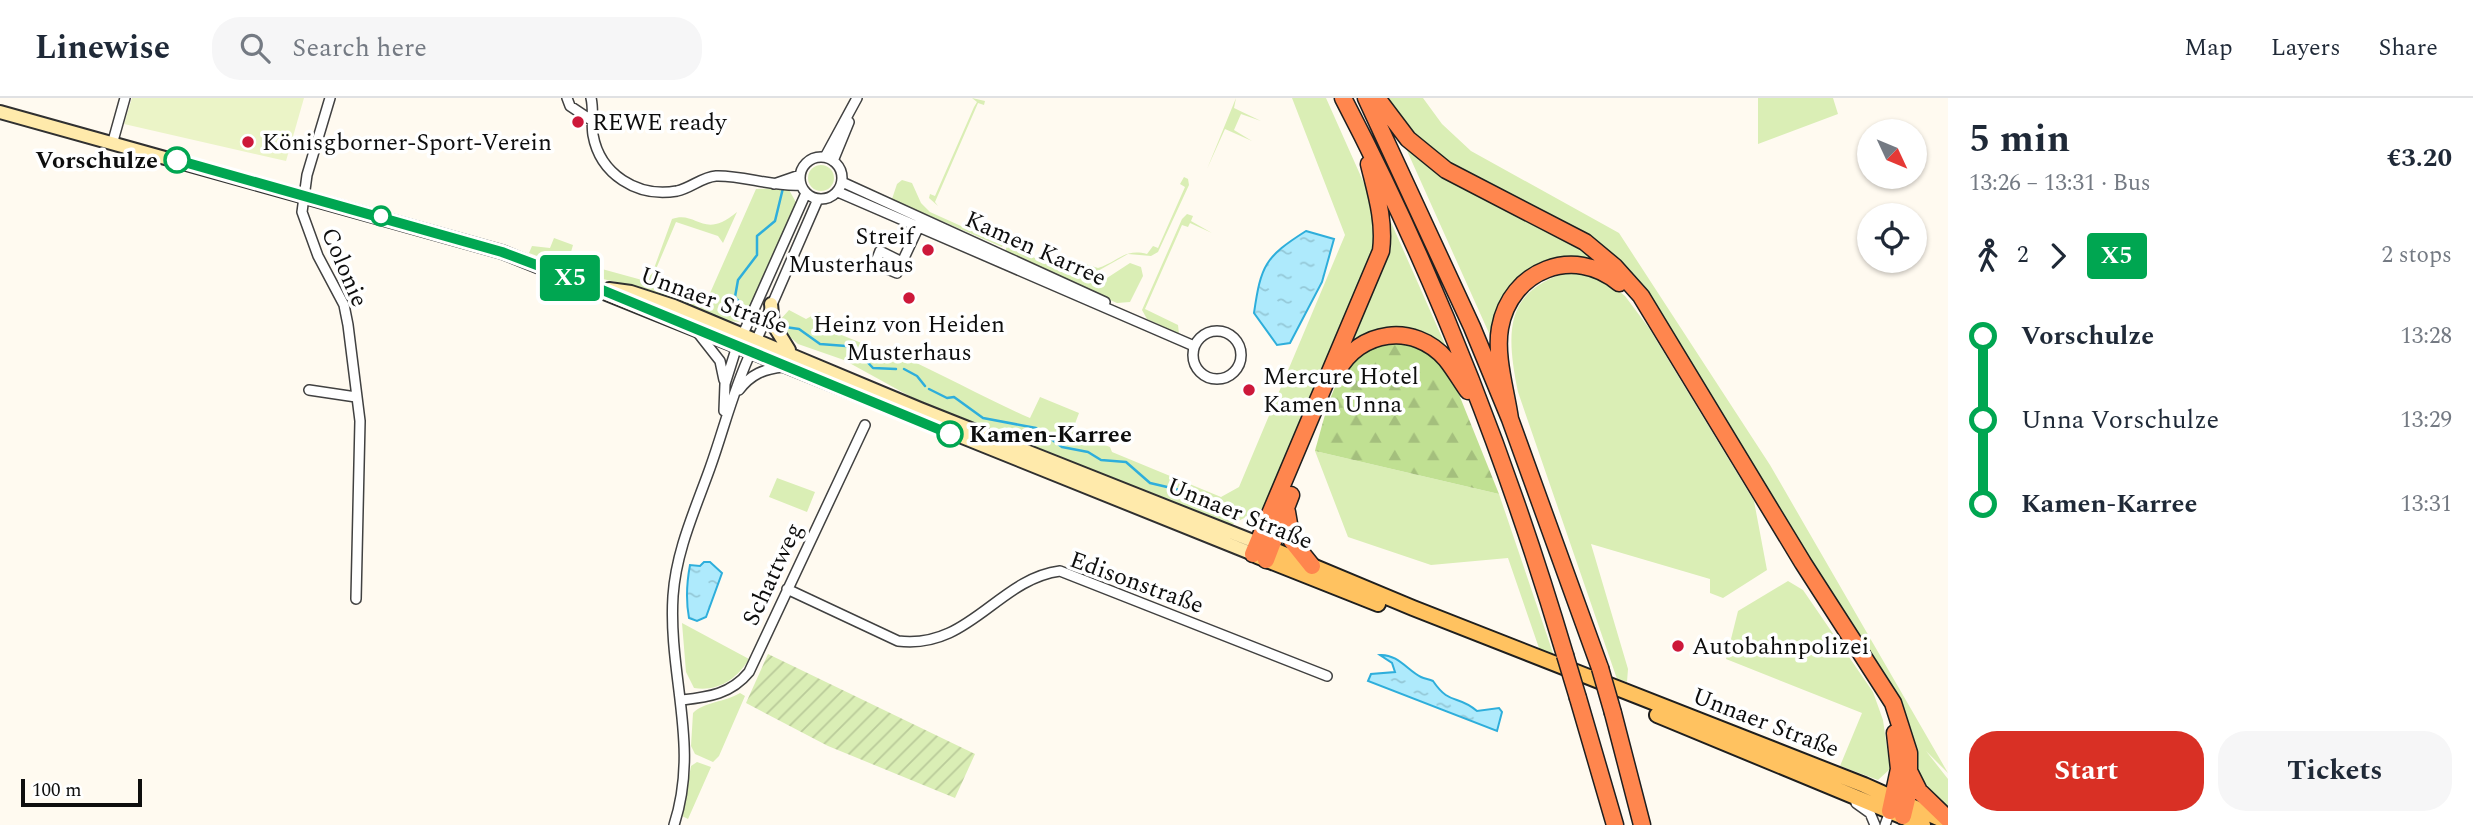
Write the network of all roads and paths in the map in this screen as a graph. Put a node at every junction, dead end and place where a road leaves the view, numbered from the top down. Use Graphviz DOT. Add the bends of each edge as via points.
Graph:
graph roads {
  1 [pos="125,98"];
  2 [pos="330,98"];
  3 [pos="567,98"];
  4 [pos="591,98"];
  5 [pos="1343,98"];
  6 [pos="1366,98"];
  7 [pos="1377,98"];
  8 [pos="855,103"];
  9 [pos="0,112"];
  10 [pos="591,120"];
  11 [pos="1359,128"];
  12 [pos="113,141"];
  13 [pos="829,159"];
  14 [pos="842,182"];
  15 [pos="802,185"];
  16 [pos="838,192"];
  17 [pos="302,195"];
  18 [pos="818,199"];
  19 [pos="919,224"];
  20 [pos="902,261"];
  21 [pos="595,287"];
  22 [pos="771,304"];
  23 [pos="694,329"];
  24 [pos="757,339"];
  25 [pos="740,340"];
  26 [pos="1194,346"];
  27 [pos="751,352"];
  28 [pos="791,353"];
  29 [pos="786,367"];
  30 [pos="725,384"];
  31 [pos="309,390"];
  32 [pos="356,397"];
  33 [pos="733,397"];
  34 [pos="1510,419"];
  35 [pos="723,420"];
  36 [pos="865,425"];
  37 [pos="1490,426"];
  38 [pos="1287,506"];
  39 [pos="1262,552"];
  40 [pos="1312,566"];
  41 [pos="787,589"];
  42 [pos="356,599"];
  43 [pos="1327,676"];
  44 [pos="682,700"];
  45 [pos="1910,773"];
  46 [pos="1836,790"];
  47 [pos="1896,813"];
  48 [pos="1948,821"];
  49 [pos="674,825"];
  50 [pos="1615,825"];
  51 [pos="1642,825"];
  52 [pos="1875,825"];
  53 [pos="1923,825"];
  1 -- 12 [label="street"];
  2 -- 17 [label="street"];
  3 -- 10 [label="street" via="570,106"];
  4 -- 10 [label="street"];
  5 -- 11 [label="highway"];
  6 -- 34 [label="highway" via="1448,271"];
  7 -- 45 [label="highway" via="1408,139 1446,170 1585,242 1641,296 1893,702 1905,734"];
  8 -- 13 [label="street"];
  9 -- 12 [label="main road"];
  10 -- 15 [label="street" via="603,162 615,176 638,189 673,192 716,176"];
  11 -- 37 [label="highway" via="1430,280"];
  11 -- 39 [label="highway" via="1380,208 1381,251"];
  12 -- 17 [label="main road"];
  13 -- 14 [label="street" via="841,168"];
  13 -- 15 [label="street" via="811,160"];
  14 -- 16 [label="street"];
  14 -- 19 [label="street, Kamen Karree"];
  15 -- 18 [label="street"];
  15 -- 25 [label="street"];
  16 -- 18 [label="street"];
  16 -- 19 [label="street, Kamen Karree"];
  17 -- 21 [label="main road" via="479,245"];
  17 -- 32 [label="street, Colonie" via="302,212 318,256 344,305"];
  18 -- 22 [label="street"];
  19 -- 20 [label="street"];
  19 -- 26 [label="street, Kamen Karree" via="1124,310 1133,319"];
  21 -- 23 [label="main road, Unnaer Straße"];
  21 -- 25 [label="main road, Unnaer Straße" via="641,295"];
  22 -- 24 [label="street"];
  22 -- 28 [label="main road" via="773,324"];
  23 -- 25 [label="main road, Unnaer Straße"];
  23 -- 30 [label="street" via="720,361"];
  24 -- 25 [label="main road, Unnaer Straße"];
  24 -- 27 [label="main road"];
  24 -- 28 [label="main road, Unnaer Straße"];
  25 -- 27 [label="main road, Unnaer Straße"];
  25 -- 30 [label="street"];
  26 -- 26 [label="street" via="1194,363 1210,378 1226,378 1240,363 1238,342 1225,331 1209,332"];
  27 -- 29 [label="main road, Unnaer Straße"];
  27 -- 33 [label="street"];
  28 -- 39 [label="main road, Unnaer Straße"];
  29 -- 33 [label="street" via="754,375"];
  29 -- 39 [label="main road, Unnaer Straße"];
  30 -- 35 [label="street"];
  31 -- 32 [label="street"];
  32 -- 42 [label="street, Colonie" via="360,421"];
  33 -- 35 [label="street"];
  34 -- 47 [label="highway" via="1499,331 1511,297 1538,272 1556,265 1573,263 1606,272 1643,310 1797,567 1885,702 1898,744"];
  34 -- 51 [label="highway, bridge" via="1600,668"];
  35 -- 44 [label="street" via="675,580 674,642"];
  36 -- 41 [label="street, Schattweg"];
  37 -- 38 [label="highway" via="1445,358 1415,338 1382,335 1363,343 1337,370"];
  37 -- 50 [label="highway, bridge" via="1526,527"];
  38 -- 39 [label="highway"];
  38 -- 40 [label="highway" via="1292,541"];
  39 -- 40 [label="main road, Unnaer Straße"];
  39 -- 46 [label="main road, Unnaer Straße"];
  40 -- 47 [label="main road, Unnaer Straße"];
  41 -- 43 [label="street, Edisonstraße" via="898,641 915,643 947,635 1035,578 1060,571"];
  41 -- 44 [label="street, Schattweg" via="741,680 715,696"];
  44 -- 49 [label="street" via="686,754"];
  45 -- 47 [label="highway"];
  45 -- 48 [label="highway"];
  46 -- 47 [label="main road, Unnaer Straße"];
  46 -- 52 [label="street" via="1870,813"];
  47 -- 48 [label="main road, Unnaer Straße"];
  47 -- 53 [label="main road, Unnaer Straße"];
}
